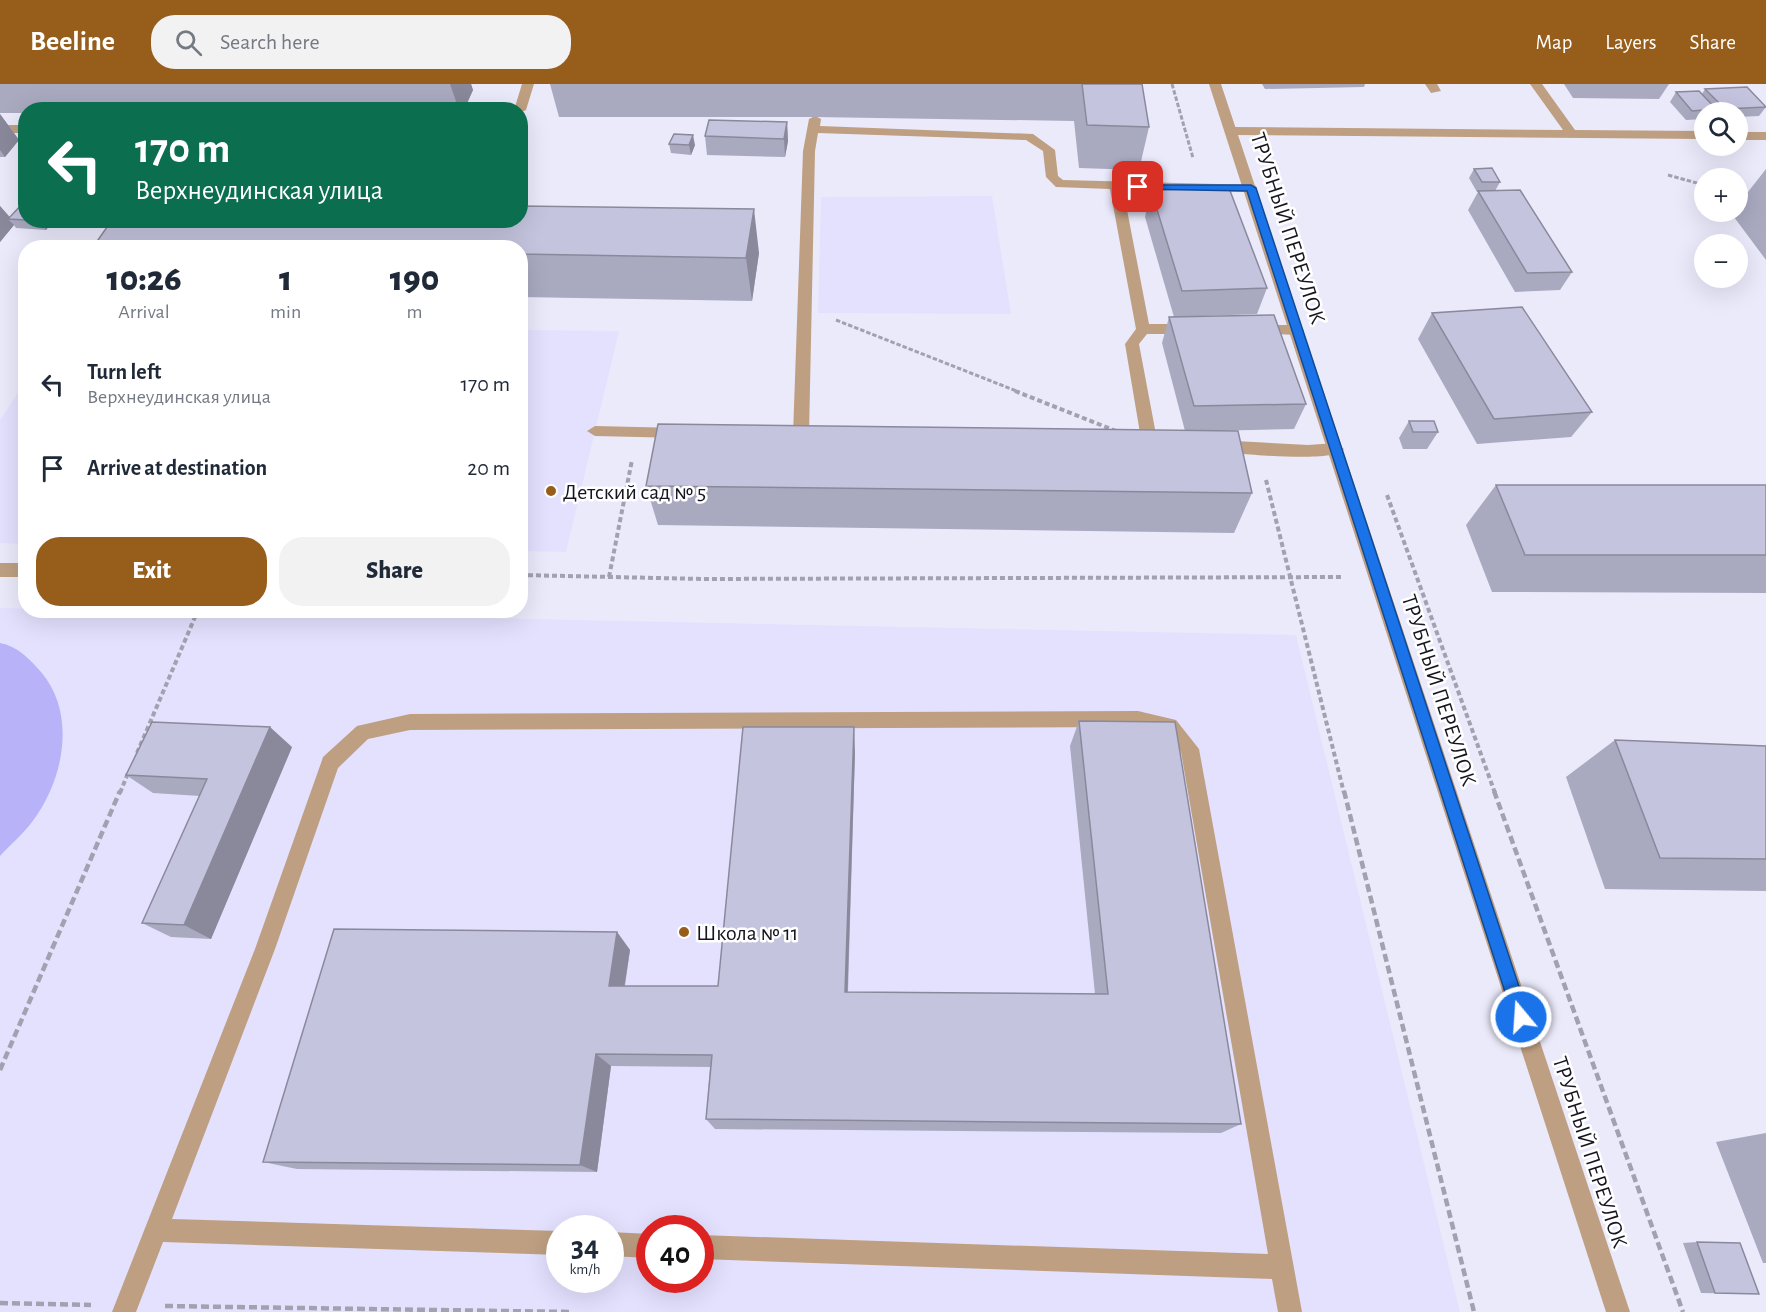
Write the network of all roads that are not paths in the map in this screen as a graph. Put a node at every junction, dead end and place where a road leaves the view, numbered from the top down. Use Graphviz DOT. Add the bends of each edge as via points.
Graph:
graph roads {
  1 [pos="528,84"];
  2 [pos="1215,84"];
  3 [pos="1536,84"];
  4 [pos="522,102"];
  5 [pos="0,129"];
  6 [pos="18,129"];
  7 [pos="1232,130"];
  8 [pos="1572,134"];
  9 [pos="1694,135"];
  10 [pos="1748,136"];
  11 [pos="1766,136"];
  12 [pos="1116,186"];
  13 [pos="1251,188"];
  14 [pos="1143,329"];
  15 [pos="1200,329"];
  16 [pos="1246,330"];
  17 [pos="1297,330"];
  18 [pos="595,431"];
  19 [pos="696,433"];
  20 [pos="801,435"];
  21 [pos="1150,445"];
  22 [pos="1204,446"];
  23 [pos="1336,449"];
  24 [pos="0,570"];
  25 [pos="18,570"];
  26 [pos="156,1230"];
  27 [pos="546,1243"];
  28 [pos="714,1247"];
  29 [pos="1282,1267"];
  30 [pos="125,1309"];
  31 [pos="1290,1312"];
  32 [pos="1618,1312"];
  1 -- 4 [label="street"];
  2 -- 7 [label="street, ТРУБНЫЙ ПЕРЕУЛОК"];
  3 -- 8 [label="street"];
  5 -- 6 [label="street"];
  7 -- 8 [label="street"];
  7 -- 13 [label="street, ТРУБНЫЙ ПЕРЕУЛОК"];
  8 -- 9 [label="street"];
  10 -- 11 [label="street"];
  12 -- 13 [label="street"];
  12 -- 14 [label="street"];
  12 -- 20 [label="street" via="1060,184 1052,177 1049,150 1029,137 815,123 809,151"];
  13 -- 17 [label="street, ТРУБНЫЙ ПЕРЕУЛОК"];
  14 -- 15 [label="street"];
  14 -- 21 [label="street" via="1132,344"];
  16 -- 17 [label="street"];
  17 -- 23 [label="street, ТРУБНЫЙ ПЕРЕУЛОК"];
  18 -- 19 [label="street"];
  22 -- 23 [label="street"];
  23 -- 32 [label="street, ТРУБНЫЙ ПЕРЕУЛОК"];
  24 -- 25 [label="street"];
  26 -- 27 [label="street"];
  26 -- 29 [label="street" via="265,948 330,763 363,732 410,722 1138,718 1170,726 1190,749"];
  26 -- 30 [label="street"];
  28 -- 29 [label="street"];
  29 -- 31 [label="street"];
}
